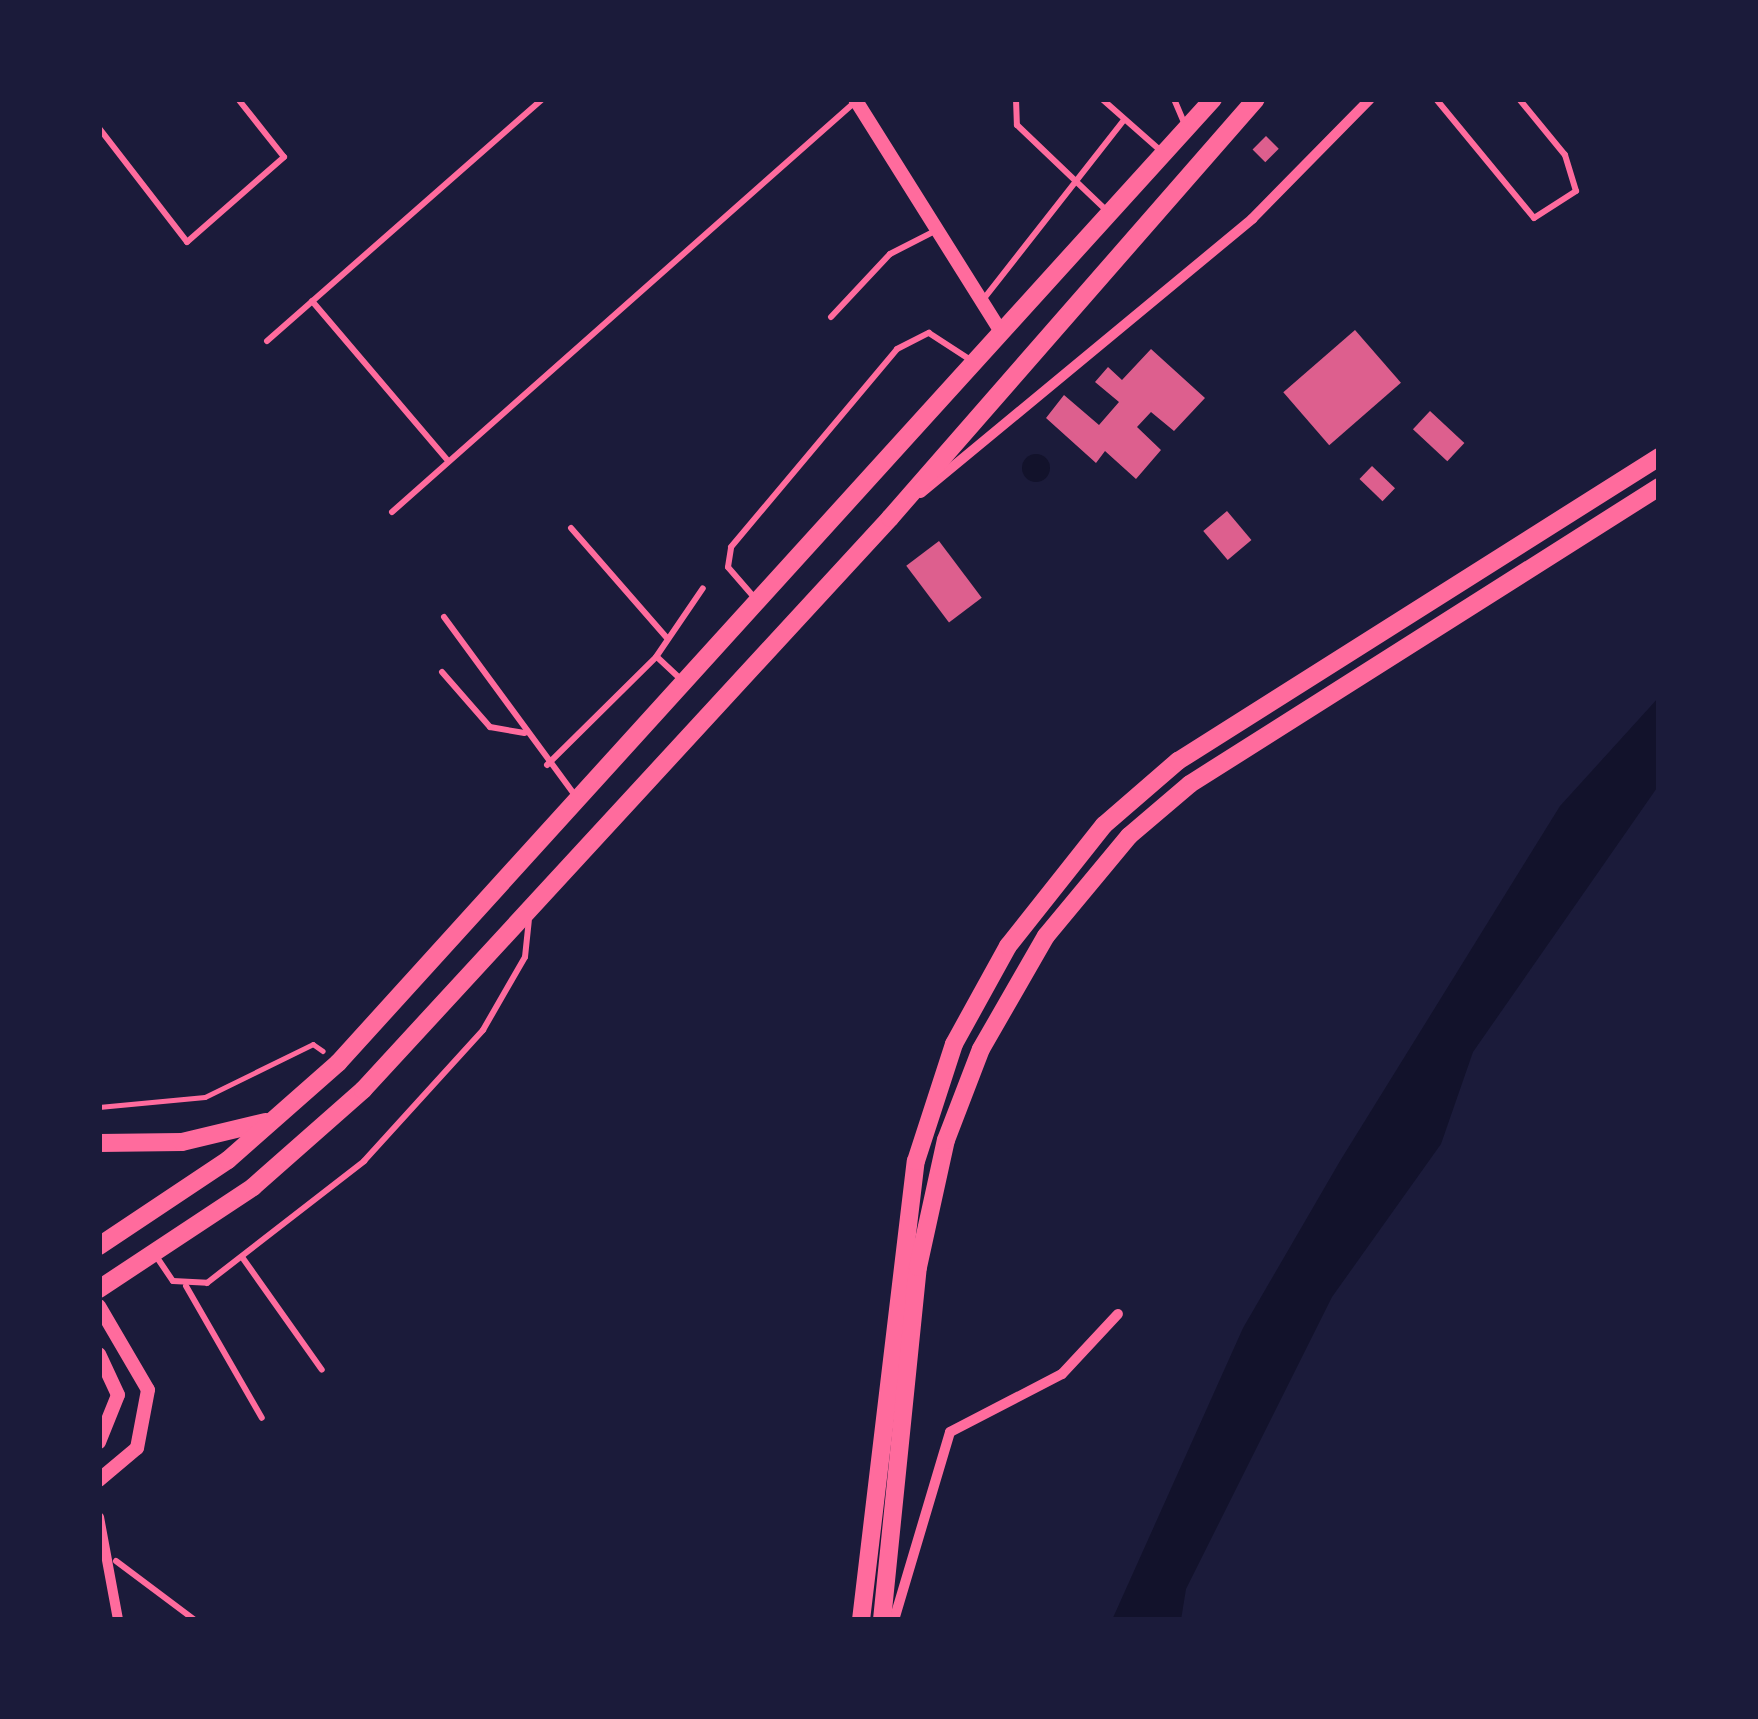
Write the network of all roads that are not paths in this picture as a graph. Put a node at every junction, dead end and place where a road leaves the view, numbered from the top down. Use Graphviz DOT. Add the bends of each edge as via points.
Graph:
graph roads {
  1 [pos="238,99"];
  2 [pos="542,99"];
  3 [pos="1016,99"];
  4 [pos="1102,99"];
  5 [pos="1174,99"];
  6 [pos="1214,99"];
  7 [pos="1256,99"];
  8 [pos="1370,99"];
  9 [pos="1436,99"];
  10 [pos="1519,99"];
  11 [pos="855,100"];
  12 [pos="1124,120"];
  13 [pos="99,128"];
  14 [pos="1186,129"];
  15 [pos="1164,153"];
  16 [pos="1077,184"];
  17 [pos="1109,213"];
  18 [pos="937,230"];
  19 [pos="312,301"];
  20 [pos="982,302"];
  21 [pos="831,317"];
  22 [pos="1001,332"];
  23 [pos="267,341"];
  24 [pos="975,364"];
  25 [pos="1659,457"];
  26 [pos="448,461"];
  27 [pos="1659,487"];
  28 [pos="392,512"];
  29 [pos="890,518"];
  30 [pos="571,528"];
  31 [pos="703,588"];
  32 [pos="764,606"];
  33 [pos="444,617"];
  34 [pos="667,638"];
  35 [pos="656,657"];
  36 [pos="442,672"];
  37 [pos="690,687"];
  38 [pos="524,733"];
  39 [pos="547,765"];
  40 [pos="583,804"];
  41 [pos="529,916"];
  42 [pos="276,1118"];
  43 [pos="99,1143"];
  44 [pos="103,1243"];
  45 [pos="154,1253"];
  46 [pos="242,1257"];
  47 [pos="186,1286"];
  48 [pos="99,1288"];
  49 [pos="99,1306"];
  50 [pos="1118,1314"];
  51 [pos="99,1354"];
  52 [pos="322,1370"];
  53 [pos="262,1418"];
  54 [pos="99,1442"];
  55 [pos="99,1480"];
  56 [pos="99,1516"];
  57 [pos="116,1561"];
  58 [pos="118,1620"];
  59 [pos="195,1620"];
  60 [pos="861,1620"];
  61 [pos="882,1620"];
  62 [pos="894,1620"];
  1 -- 13 [label="lane" via="284,157 187,242"];
  2 -- 19 [label="lane"];
  3 -- 16 [label="lane" via="1017,125"];
  4 -- 12 [label="lane"];
  5 -- 14 [label="lane"];
  6 -- 14 [label="main road"];
  7 -- 29 [label="main road"];
  8 -- 29 [label="street" via="1252,219"];
  9 -- 10 [label="lane" via="1534,218 1576,191 1565,155"];
  11 -- 18 [label="street"];
  11 -- 26 [label="lane"];
  12 -- 15 [label="lane"];
  12 -- 16 [label="lane"];
  14 -- 15 [label="main road"];
  15 -- 17 [label="main road"];
  16 -- 17 [label="lane"];
  16 -- 20 [label="lane"];
  17 -- 22 [label="main road"];
  18 -- 20 [label="street"];
  18 -- 21 [label="lane" via="890,254"];
  19 -- 23 [label="lane"];
  19 -- 26 [label="lane"];
  20 -- 22 [label="street"];
  22 -- 24 [label="main road"];
  24 -- 32 [label="main road"];
  24 -- 32 [label="lane" via="929,333 897,349 731,547 728,567"];
  25 -- 60 [label="main road" via="1178,760 1104,825 1009,946 954,1044 916,1161 886,1339"];
  26 -- 28 [label="lane"];
  27 -- 61 [label="main road" via="1190,784 1129,836 1046,936 946,1140 918,1267"];
  29 -- 41 [label="main road"];
  30 -- 34 [label="lane"];
  31 -- 34 [label="lane"];
  32 -- 37 [label="main road"];
  33 -- 38 [label="lane"];
  34 -- 35 [label="lane"];
  35 -- 37 [label="lane"];
  35 -- 39 [label="lane"];
  36 -- 38 [label="lane" via="490,728"];
  37 -- 40 [label="main road"];
  38 -- 39 [label="lane"];
  39 -- 40 [label="lane"];
  40 -- 42 [label="main road" via="338,1064"];
  41 -- 45 [label="main road" via="300,1149"];
  41 -- 46 [label="lane" via="525,957 483,1030 364,1161"];
  42 -- 43 [label="main road" via="182,1142"];
  42 -- 44 [label="main road"];
  45 -- 47 [label="lane" via="163,1274"];
  45 -- 48 [label="main road"];
  46 -- 47 [label="lane"];
  46 -- 52 [label="lane"];
  47 -- 53 [label="lane"];
  49 -- 55 [label="street" via="148,1390 137,1448"];
  50 -- 62 [label="street" via="1062,1374 950,1432"];
  51 -- 54 [label="street" via="118,1395"];
  56 -- 57 [label="street"];
  57 -- 58 [label="street"];
  57 -- 59 [label="lane"];
}
